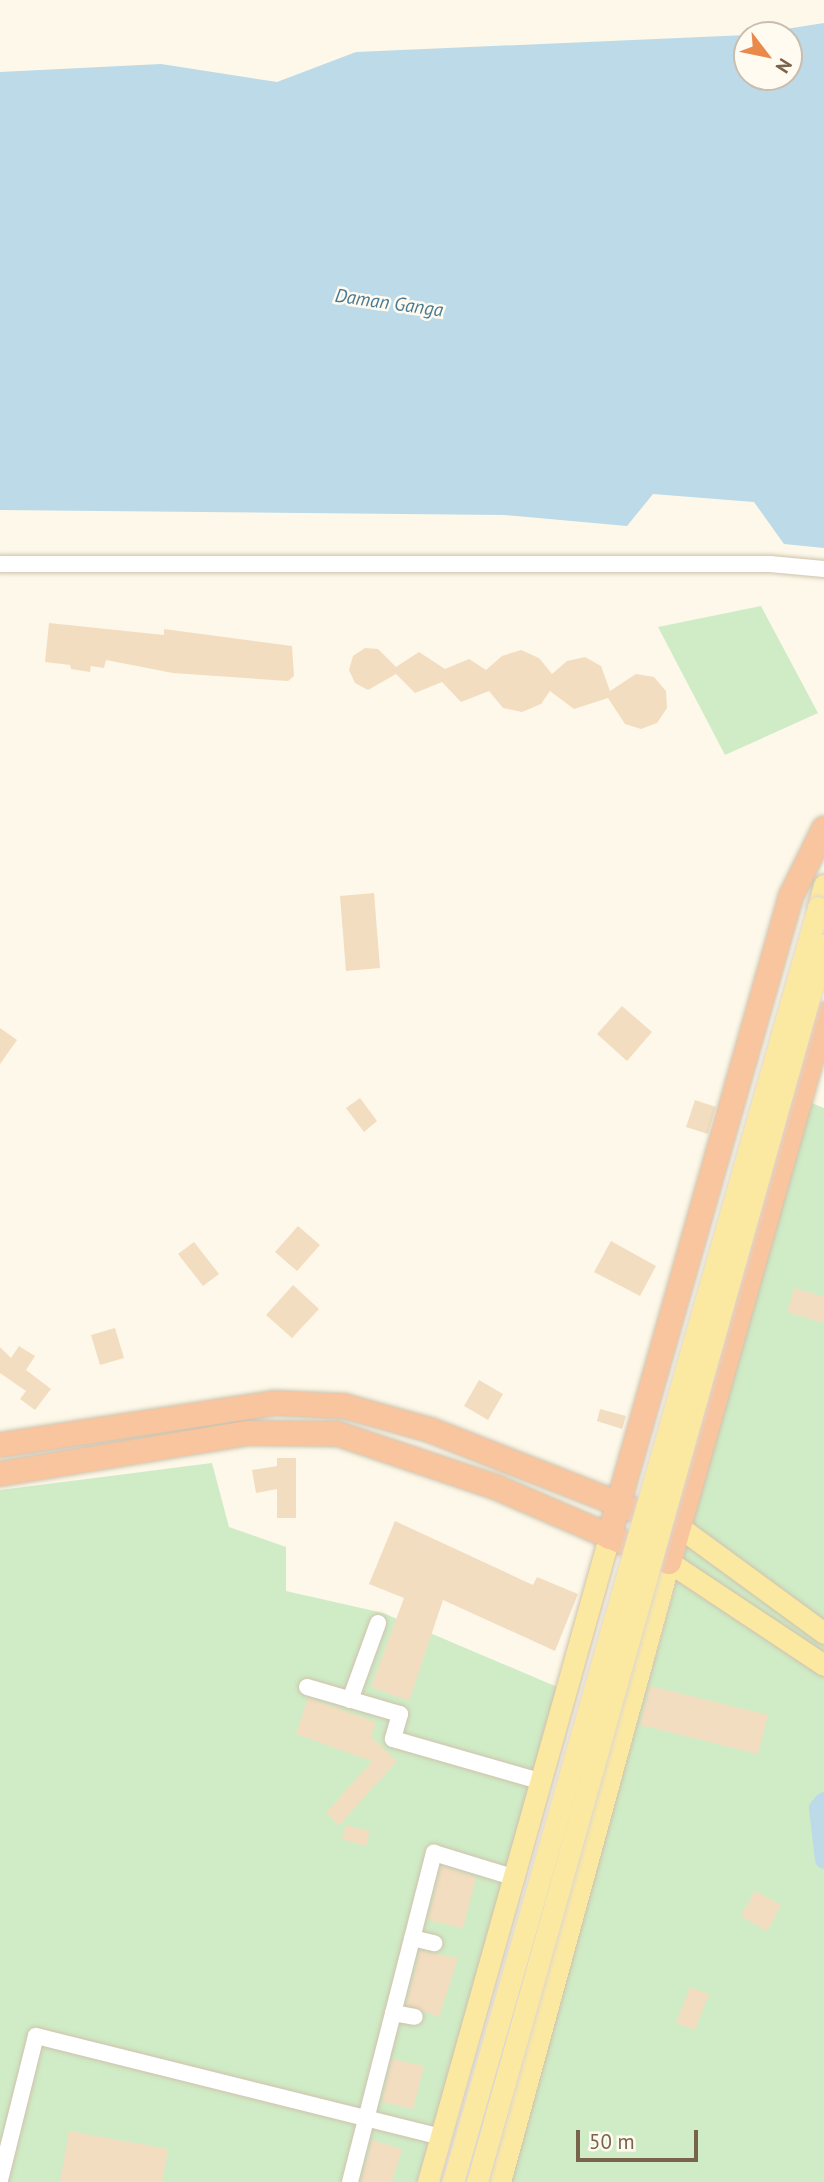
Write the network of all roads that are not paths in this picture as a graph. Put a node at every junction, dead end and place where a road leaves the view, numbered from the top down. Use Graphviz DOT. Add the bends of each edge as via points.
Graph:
graph roads {
  1 [pos="0,564"];
  2 [pos="824,569"];
  3 [pos="824,829"];
  4 [pos="824,886"];
  5 [pos="824,945"];
  6 [pos="824,1015"];
  7 [pos="0,1445"];
  8 [pos="0,1474"];
  9 [pos="618,1504"];
  10 [pos="682,1529"];
  11 [pos="609,1537"];
  12 [pos="669,1562"];
  13 [pos="378,1623"];
  14 [pos="824,1633"];
  15 [pos="824,1665"];
  16 [pos="307,1687"];
  17 [pos="350,1700"];
  18 [pos="543,1782"];
  19 [pos="516,1878"];
  20 [pos="412,1938"];
  21 [pos="434,1943"];
  22 [pos="393,2012"];
  23 [pos="415,2017"];
  24 [pos="367,2117"];
  25 [pos="441,2137"];
  26 [pos="0,2180"];
  27 [pos="350,2182"];
  28 [pos="428,2182"];
  29 [pos="453,2182"];
  30 [pos="477,2182"];
  31 [pos="500,2182"];
  1 -- 2 [label="street" via="771,564"];
  3 -- 9 [label="highway" via="791,896"];
  4 -- 29 [label="main road, bridge" via="573,1747"];
  5 -- 30 [label="main road, bridge" via="775,1105"];
  6 -- 10 [label="highway"];
  7 -- 9 [label="highway" via="274,1403 344,1406 430,1430"];
  8 -- 11 [label="highway" via="248,1433 338,1434 498,1488"];
  9 -- 10 [label="highway"];
  9 -- 11 [label="highway"];
  10 -- 12 [label="highway"];
  10 -- 14 [label="main road"];
  11 -- 12 [label="highway"];
  11 -- 18 [label="main road"];
  12 -- 15 [label="main road"];
  12 -- 31 [label="main road"];
  13 -- 17 [label="street"];
  16 -- 17 [label="street"];
  17 -- 18 [label="street" via="400,1714 393,1739"];
  18 -- 19 [label="main road"];
  19 -- 20 [label="street" via="434,1853"];
  19 -- 25 [label="main road"];
  20 -- 21 [label="street"];
  20 -- 22 [label="street"];
  22 -- 23 [label="street"];
  22 -- 24 [label="street"];
  24 -- 25 [label="street"];
  24 -- 26 [label="street" via="36,2036"];
  24 -- 27 [label="street"];
  25 -- 28 [label="main road"];
}
